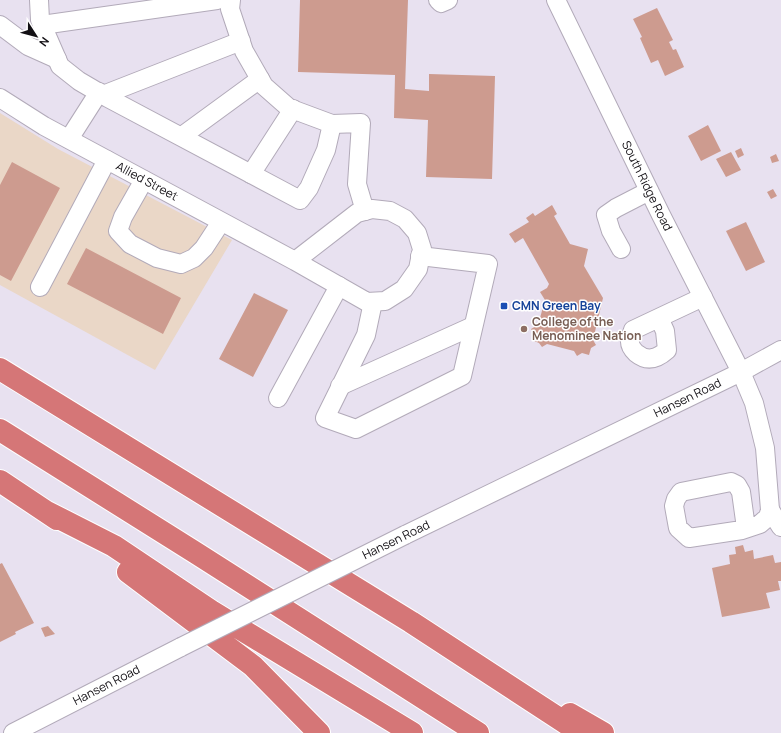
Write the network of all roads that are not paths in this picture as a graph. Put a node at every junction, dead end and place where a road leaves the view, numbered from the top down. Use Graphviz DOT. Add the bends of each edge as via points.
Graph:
graph roads {
  1 [pos="39,0"];
  2 [pos="217,0"];
  3 [pos="231,0"];
  4 [pos="438,0"];
  5 [pos="448,0"];
  6 [pos="556,0"];
  7 [pos="0,25"];
  8 [pos="42,25"];
  9 [pos="241,41"];
  10 [pos="57,59"];
  11 [pos="260,79"];
  12 [pos="101,94"];
  13 [pos="0,98"];
  14 [pos="293,110"];
  15 [pos="332,124"];
  16 [pos="182,136"];
  17 [pos="69,139"];
  18 [pos="108,160"];
  19 [pos="250,174"];
  20 [pos="144,180"];
  21 [pos="649,191"];
  22 [pos="365,211"];
  23 [pos="221,222"];
  24 [pos="621,249"];
  25 [pos="420,256"];
  26 [pos="295,261"];
  27 [pos="339,286"];
  28 [pos="40,287"];
  29 [pos="703,297"];
  30 [pos="373,302"];
  31 [pos="659,318"];
  32 [pos="473,326"];
  33 [pos="781,350"];
  34 [pos="0,369"];
  35 [pos="741,372"];
  36 [pos="340,386"];
  37 [pos="278,398"];
  38 [pos="0,430"];
  39 [pos="0,481"];
  40 [pos="45,511"];
  41 [pos="777,519"];
  42 [pos="746,528"];
  43 [pos="411,622"];
  44 [pos="19,732"];
  45 [pos="319,733"];
  46 [pos="412,733"];
  47 [pos="478,733"];
  48 [pos="581,733"];
  49 [pos="603,733"];
  1 -- 8 [label="street"];
  2 -- 8 [label="street"];
  3 -- 9 [label="street" via="230,9"];
  4 -- 5 [label="street" via="441,3"];
  6 -- 21 [label="street, South Ridge Road"];
  7 -- 10 [label="street" via="28,46"];
  8 -- 10 [label="street"];
  9 -- 11 [label="street"];
  9 -- 12 [label="street"];
  10 -- 12 [label="street" via="60,66"];
  11 -- 14 [label="street" via="264,86"];
  11 -- 16 [label="street"];
  12 -- 16 [label="street"];
  12 -- 17 [label="street"];
  13 -- 17 [label="street, Allied Street"];
  14 -- 15 [label="street"];
  14 -- 19 [label="street"];
  15 -- 19 [label="street" via="326,150 309,188 300,200"];
  15 -- 22 [label="street" via="361,123 357,184"];
  16 -- 19 [label="street"];
  17 -- 18 [label="street, Allied Street"];
  18 -- 20 [label="street, Allied Street"];
  18 -- 28 [label="street"];
  20 -- 23 [label="street, Allied Street"];
  20 -- 23 [label="street" via="123,216 118,231 130,244 157,258 181,264 194,258 204,248"];
  21 -- 24 [label="street" via="606,215"];
  21 -- 29 [label="street, South Ridge Road"];
  22 -- 25 [label="street" via="390,210 405,219 417,233 422,249"];
  22 -- 26 [label="street" via="357,213"];
  23 -- 26 [label="street, Allied Street"];
  25 -- 30 [label="street" via="418,269 404,290 384,301"];
  25 -- 32 [label="street" via="488,264"];
  26 -- 27 [label="street, Allied Street"];
  27 -- 30 [label="street, Allied Street" via="368,302"];
  27 -- 37 [label="street"];
  29 -- 31 [label="street"];
  29 -- 35 [label="street, South Ridge Road"];
  30 -- 36 [label="street" via="366,335"];
  32 -- 36 [label="street"];
  32 -- 36 [label="street" via="462,376 356,429 325,418"];
  33 -- 35 [label="street, Hansen Road"];
  34 -- 43 [label="highway"];
  35 -- 41 [label="street, South Ridge Road" via="754,403 765,448"];
  35 -- 44 [label="street, Hansen Road, bridge" via="405,535 181,647"];
  38 -- 47 [label="highway"];
  39 -- 40 [label="highway"];
  40 -- 45 [label="highway" via="253,666"];
  40 -- 46 [label="highway" via="114,546 211,610"];
  41 -- 42 [label="street" via="768,517 760,524"];
  43 -- 48 [label="highway"];
  43 -- 49 [label="highway"];
}
